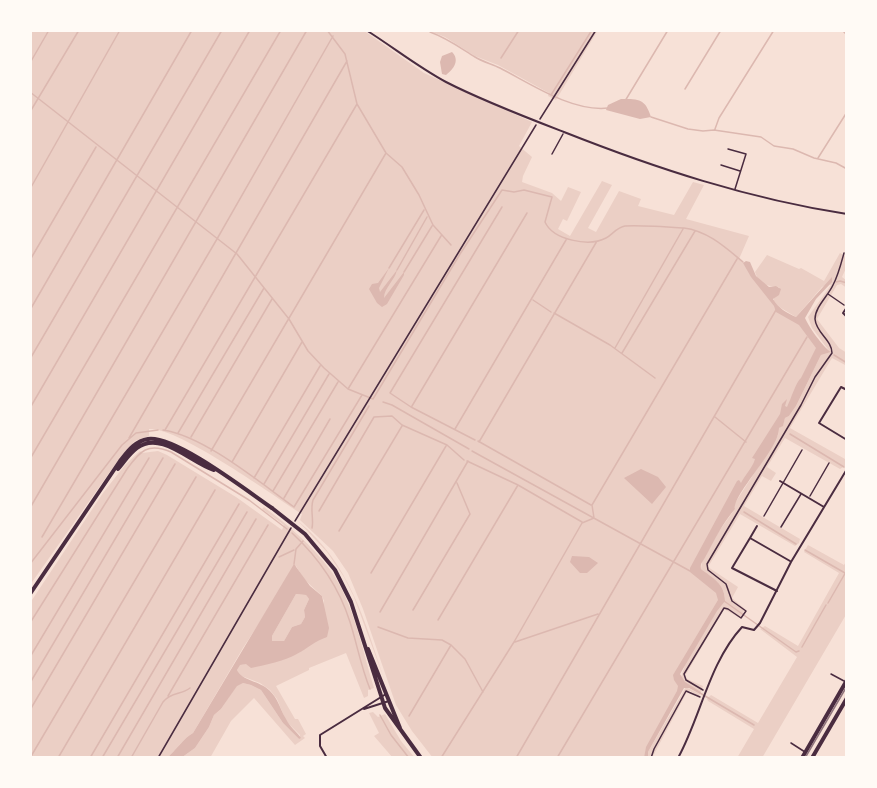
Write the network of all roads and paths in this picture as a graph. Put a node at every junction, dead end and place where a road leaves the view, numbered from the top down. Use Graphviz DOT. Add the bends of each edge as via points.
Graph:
graph roads {
  1 [pos="366,30"];
  2 [pos="596,30"];
  3 [pos="538,122"];
  4 [pos="564,132"];
  5 [pos="728,149"];
  6 [pos="552,154"];
  7 [pos="721,165"];
  8 [pos="740,171"];
  9 [pos="735,190"];
  10 [pos="847,214"];
  11 [pos="844,253"];
  12 [pos="828,294"];
  13 [pos="847,307"];
  14 [pos="847,317"];
  15 [pos="847,390"];
  16 [pos="847,440"];
  17 [pos="802,450"];
  18 [pos="829,464"];
  19 [pos="847,469"];
  20 [pos="781,482"];
  21 [pos="801,494"];
  22 [pos="809,498"];
  23 [pos="824,507"];
  24 [pos="764,516"];
  25 [pos="297,519"];
  26 [pos="757,526"];
  27 [pos="782,526"];
  28 [pos="288,534"];
  29 [pos="750,538"];
  30 [pos="791,562"];
  31 [pos="777,591"];
  32 [pos="30,592"];
  33 [pos="366,646"];
  34 [pos="831,674"];
  35 [pos="846,681"];
  36 [pos="702,690"];
  37 [pos="386,694"];
  38 [pos="380,697"];
  39 [pos="702,698"];
  40 [pos="847,698"];
  41 [pos="389,701"];
  42 [pos="383,703"];
  43 [pos="361,709"];
  44 [pos="404,736"];
  45 [pos="791,743"];
  46 [pos="806,752"];
  47 [pos="158,758"];
  48 [pos="327,758"];
  49 [pos="422,758"];
  50 [pos="651,758"];
  51 [pos="678,758"];
  52 [pos="802,758"];
  53 [pos="812,758"];
  1 -- 3 [label="street" via="441,79"];
  2 -- 3 [label="path"];
  3 -- 4 [label="street"];
  3 -- 25 [label="path"];
  4 -- 6 [label="lane"];
  4 -- 9 [label="street" via="669,172"];
  5 -- 8 [label="lane" via="746,154"];
  7 -- 8 [label="lane"];
  8 -- 9 [label="lane"];
  9 -- 10 [label="street"];
  11 -- 12 [label="path"];
  12 -- 13 [label="path"];
  12 -- 36 [label="path" via="815,321 832,346 832,353 706,564 726,584 732,601 746,610 741,618 724,608 684,674 686,680"];
  13 -- 14 [label="street" via="843,313"];
  15 -- 16 [label="street" via="841,387 819,423"];
  17 -- 20 [label="lane"];
  18 -- 22 [label="lane"];
  19 -- 23 [label="street"];
  20 -- 21 [label="street"];
  20 -- 24 [label="lane"];
  21 -- 22 [label="street"];
  21 -- 27 [label="lane"];
  22 -- 23 [label="street"];
  23 -- 30 [label="street"];
  26 -- 29 [label="street"];
  28 -- 47 [label="path"];
  29 -- 30 [label="street"];
  29 -- 31 [label="street" via="732,568"];
  30 -- 31 [label="street"];
  31 -- 39 [label="street" via="759,626 739,630"];
  32 -- 33 [label="main road" via="130,449 157,439 185,450 217,471 294,524 316,545 335,570 351,602"];
  33 -- 37 [label="main road"];
  33 -- 38 [label="main road"];
  34 -- 35 [label="lane"];
  35 -- 46 [label="main road"];
  37 -- 38 [label="street"];
  37 -- 41 [label="main road"];
  38 -- 42 [label="main road"];
  38 -- 43 [label="street"];
  39 -- 50 [label="path" via="686,691"];
  39 -- 51 [label="street"];
  40 -- 53 [label="main road"];
  41 -- 42 [label="street"];
  41 -- 44 [label="main road"];
  42 -- 43 [label="street"];
  42 -- 44 [label="main road"];
  43 -- 48 [label="street" via="320,735 320,746"];
  44 -- 49 [label="main road"];
  45 -- 46 [label="lane"];
  46 -- 52 [label="main road"];
}
